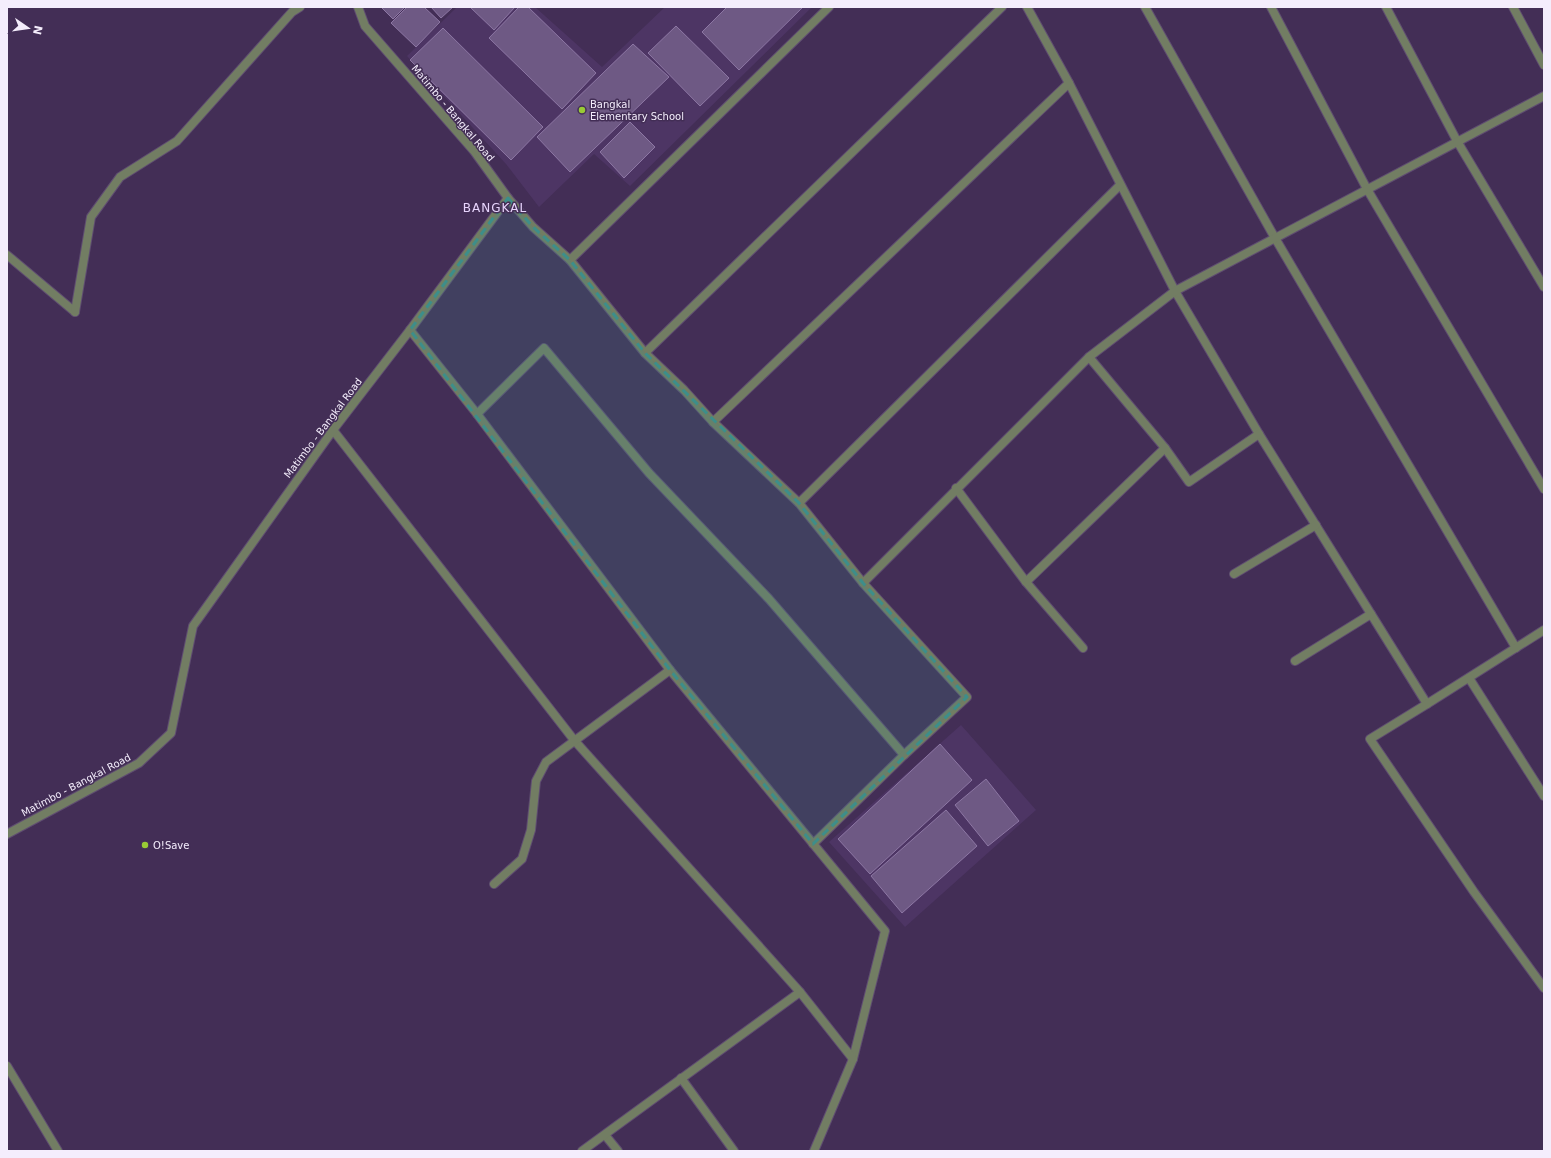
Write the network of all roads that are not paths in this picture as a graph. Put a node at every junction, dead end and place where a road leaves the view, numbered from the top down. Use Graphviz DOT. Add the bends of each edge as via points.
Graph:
graph roads {
  1 [pos="300,7"];
  2 [pos="358,7"];
  3 [pos="829,7"];
  4 [pos="1002,7"];
  5 [pos="1027,7"];
  6 [pos="1145,7"];
  7 [pos="1271,7"];
  8 [pos="1386,7"];
  9 [pos="1513,7"];
  10 [pos="1544,65"];
  11 [pos="1069,83"];
  12 [pos="1544,96"];
  13 [pos="1457,141"];
  14 [pos="1120,184"];
  15 [pos="1367,189"];
  16 [pos="508,198"];
  17 [pos="1275,238"];
  18 [pos="7,255"];
  19 [pos="570,260"];
  20 [pos="1544,288"];
  21 [pos="1175,291"];
  22 [pos="410,330"];
  23 [pos="646,353"];
  24 [pos="1089,356"];
  25 [pos="477,414"];
  26 [pos="714,422"];
  27 [pos="332,430"];
  28 [pos="1259,434"];
  29 [pos="1165,448"];
  30 [pos="956,488"];
  31 [pos="1544,489"];
  32 [pos="799,503"];
  33 [pos="1316,525"];
  34 [pos="1234,574"];
  35 [pos="863,582"];
  36 [pos="1026,582"];
  37 [pos="1371,614"];
  38 [pos="1544,630"];
  39 [pos="1084,648"];
  40 [pos="1516,648"];
  41 [pos="1295,661"];
  42 [pos="670,670"];
  43 [pos="1469,678"];
  44 [pos="1427,704"];
  45 [pos="574,740"];
  46 [pos="904,755"];
  47 [pos="1544,796"];
  48 [pos="7,834"];
  49 [pos="813,844"];
  50 [pos="494,884"];
  51 [pos="1544,988"];
  52 [pos="800,992"];
  53 [pos="853,1059"];
  54 [pos="7,1066"];
  55 [pos="681,1078"];
  56 [pos="605,1135"];
  57 [pos="58,1151"];
  58 [pos="582,1151"];
  59 [pos="618,1151"];
  60 [pos="734,1151"];
  61 [pos="814,1151"];
  1 -- 18 [label="street" via="292,12 177,141 120,177 91,217 75,312"];
  2 -- 16 [label="street, Matimbo - Bangkal Road" via="365,26 474,151"];
  3 -- 19 [label="street"];
  4 -- 23 [label="street"];
  5 -- 11 [label="street"];
  6 -- 17 [label="street"];
  7 -- 15 [label="street"];
  8 -- 13 [label="street"];
  9 -- 10 [label="street"];
  11 -- 14 [label="street"];
  11 -- 26 [label="street"];
  12 -- 13 [label="street"];
  13 -- 15 [label="street"];
  13 -- 20 [label="street"];
  14 -- 21 [label="street"];
  14 -- 32 [label="street"];
  15 -- 17 [label="street"];
  15 -- 31 [label="street"];
  16 -- 19 [label="street" via="534,227"];
  16 -- 22 [label="street, Matimbo - Bangkal Road"];
  17 -- 21 [label="street"];
  17 -- 40 [label="street"];
  19 -- 23 [label="street"];
  21 -- 24 [label="street"];
  21 -- 28 [label="street"];
  22 -- 25 [label="street"];
  22 -- 27 [label="street, Matimbo - Bangkal Road"];
  23 -- 26 [label="street"];
  24 -- 29 [label="street"];
  24 -- 30 [label="street"];
  25 -- 42 [label="street"];
  25 -- 46 [label="street" via="544,348 649,473 768,599"];
  26 -- 32 [label="street"];
  27 -- 45 [label="street"];
  27 -- 48 [label="street, Matimbo - Bangkal Road" via="193,626 171,733 139,763"];
  28 -- 29 [label="street" via="1189,482"];
  28 -- 33 [label="street"];
  29 -- 36 [label="street"];
  30 -- 35 [label="street"];
  30 -- 36 [label="street"];
  32 -- 35 [label="street"];
  33 -- 34 [label="street"];
  33 -- 37 [label="street"];
  35 -- 46 [label="street" via="968,697"];
  36 -- 39 [label="street"];
  37 -- 41 [label="street"];
  37 -- 44 [label="street"];
  38 -- 40 [label="street"];
  40 -- 43 [label="street"];
  42 -- 45 [label="street"];
  42 -- 49 [label="street"];
  43 -- 44 [label="street"];
  43 -- 47 [label="street"];
  44 -- 51 [label="street" via="1370,739 1474,892"];
  45 -- 50 [label="street" via="546,762 536,782 531,830 522,859"];
  45 -- 52 [label="street"];
  46 -- 49 [label="street"];
  49 -- 53 [label="street" via="885,931"];
  52 -- 53 [label="street"];
  52 -- 55 [label="street"];
  53 -- 61 [label="street"];
  54 -- 57 [label="street"];
  55 -- 56 [label="street"];
  55 -- 60 [label="street"];
  56 -- 58 [label="street"];
  56 -- 59 [label="street"];
}
